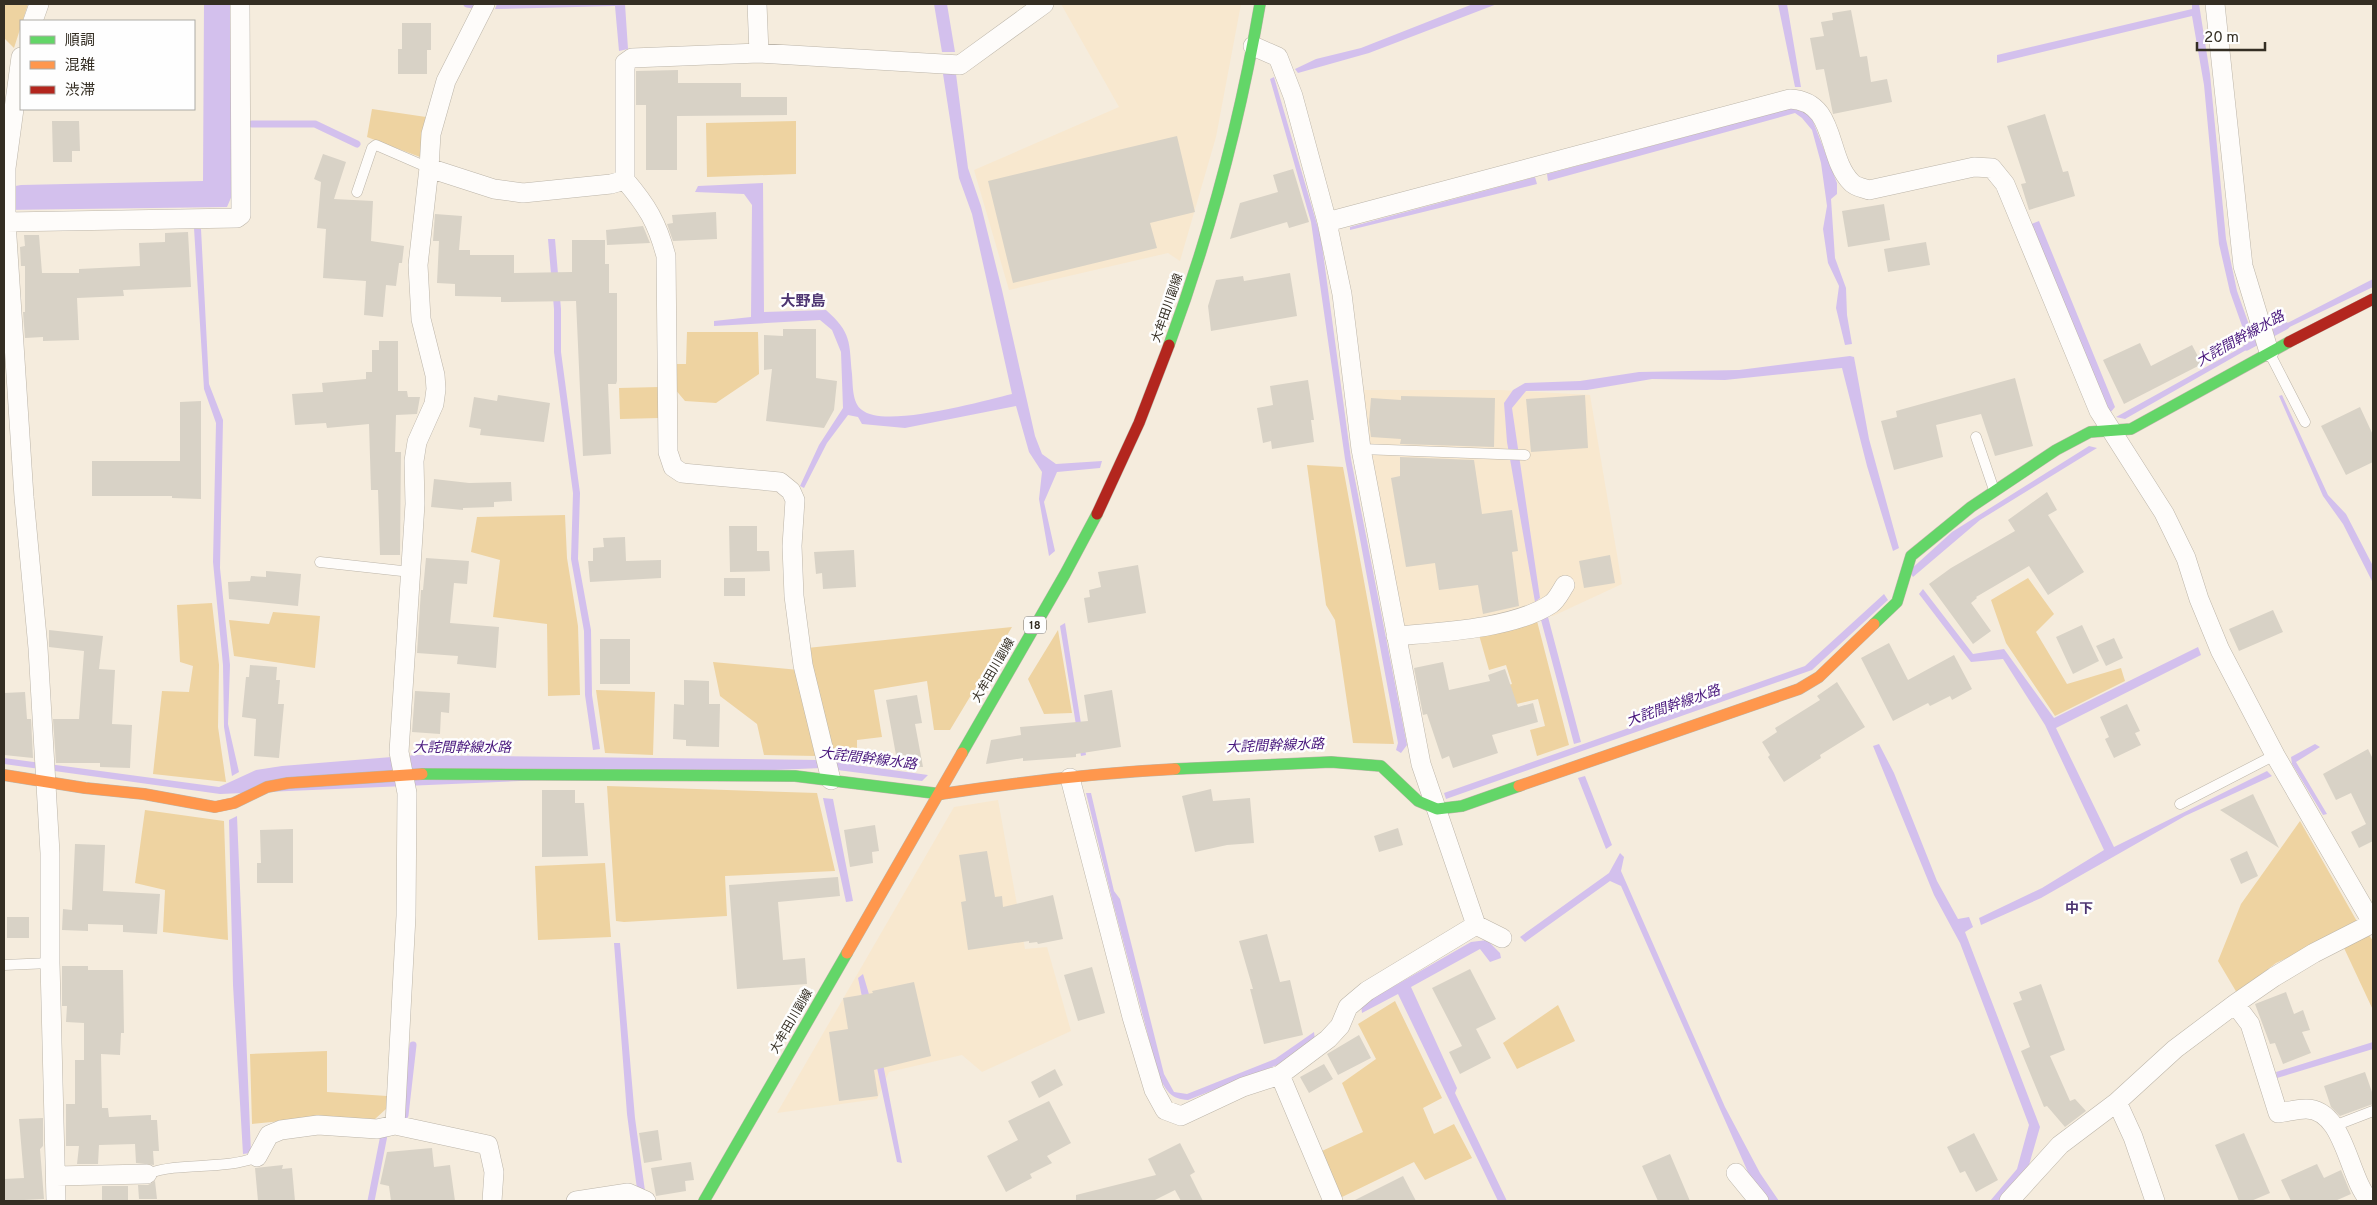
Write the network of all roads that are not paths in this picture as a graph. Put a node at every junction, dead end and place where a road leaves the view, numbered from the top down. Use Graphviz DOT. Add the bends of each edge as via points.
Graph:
graph roads {
  1 [pos="39,4"];
  2 [pos="240,4"];
  3 [pos="485,4"];
  4 [pos="757,4"];
  5 [pos="1044,4"];
  6 [pos="1259,4"];
  7 [pos="2215,4"];
  8 [pos="33,20"];
  9 [pos="1253,46"];
  10 [pos="759,53"];
  11 [pos="20,64"];
  12 [pos="429,168"];
  13 [pos="5,173"];
  14 [pos="625,180"];
  15 [pos="357,192"];
  16 [pos="6,218"];
  17 [pos="1327,222"];
  18 [pos="2373,299"];
  19 [pos="2269,352"];
  20 [pos="9,360"];
  21 [pos="2306,422"];
  22 [pos="2111,430"];
  23 [pos="1976,438"];
  24 [pos="1361,449"];
  25 [pos="1525,455"];
  26 [pos="1994,491"];
  27 [pos="320,562"];
  28 [pos="410,572"];
  29 [pos="1565,585"];
  30 [pos="1396,636"];
  31 [pos="2275,755"];
  32 [pos="404,774"];
  33 [pos="4,775"];
  34 [pos="1070,778"];
  35 [pos="45,780"];
  36 [pos="831,780"];
  37 [pos="937,795"];
  38 [pos="2180,804"];
  39 [pos="1437,809"];
  40 [pos="1476,925"];
  41 [pos="1502,938"];
  42 [pos="50,963"];
  43 [pos="4,965"];
  44 [pos="2235,1004"];
  45 [pos="1280,1076"];
  46 [pos="2117,1102"];
  47 [pos="2373,1111"];
  48 [pos="395,1125"];
  49 [pos="2334,1126"];
  50 [pos="257,1157"];
  51 [pos="1736,1173"];
  52 [pos="147,1174"];
  53 [pos="56,1176"];
  54 [pos="56,1201"];
  55 [pos="492,1201"];
  56 [pos="576,1201"];
  57 [pos="646,1201"];
  58 [pos="704,1201"];
  59 [pos="1333,1201"];
  60 [pos="1759,1201"];
  61 [pos="2009,1201"];
  62 [pos="2155,1201"];
  63 [pos="2370,1201"];
  1 -- 8 [label="street"];
  2 -- 16 [label="street" via="241,215 238,218"];
  3 -- 12 [label="street" via="446,81 431,134"];
  4 -- 10 [label="street"];
  5 -- 10 [label="street" via="960,65"];
  6 -- 9 [label="street, 大牟田川副線 / 18"];
  7 -- 19 [label="street" via="2242,266"];
  9 -- 17 [label="street" via="1278,57"];
  9 -- 37 [label="street, 大牟田川副線 / 18" via="1215,212 1160,370 1113,481 1065,574"];
  10 -- 14 [label="street" via="632,58 626,63"];
  11 -- 13 [label="street"];
  12 -- 14 [label="street" via="494,189 523,193"];
  12 -- 15 [label="lane" via="376,145 372,148"];
  12 -- 28 [label="street" via="418,265 421,319 436,389 414,461 415,504"];
  13 -- 16 [label="street"];
  14 -- 36 [label="street" via="641,198 659,229 666,256 668,452 673,467 682,473 780,482 791,491 795,500 792,546 794,596 803,665"];
  16 -- 20 [label="street"];
  17 -- 22 [label="street" via="1790,99 1804,100 1816,108 1824,122 1845,175 1852,184 1869,190 1974,167 1992,168 2005,184 2099,411"];
  17 -- 24 [label="street" via="1342,294"];
  18 -- 19 [label="street"];
  19 -- 21 [label="lane"];
  19 -- 22 [label="street" via="2131,429"];
  20 -- 35 [label="street" via="38,648"];
  22 -- 26 [label="street" via="2090,432"];
  22 -- 31 [label="street" via="2164,513 2186,558 2220,650"];
  23 -- 26 [label="lane"];
  24 -- 25 [label="lane"];
  24 -- 30 [label="street"];
  26 -- 39 [label="street" via="1911,556 1905,565 1897,602 1818,677 1799,689 1462,806"];
  27 -- 28 [label="lane"];
  28 -- 32 [label="street" via="399,752"];
  29 -- 30 [label="street" via="1553,603 1530,614 1466,630"];
  30 -- 39 [label="street" via="1421,764"];
  31 -- 38 [label="lane"];
  31 -- 44 [label="street" via="2373,924 2298,963"];
  32 -- 35 [label="street" via="288,783 267,787 234,803 215,807"];
  32 -- 36 [label="street" via="795,776"];
  32 -- 48 [label="street" via="407,793 406,916"];
  33 -- 35 [label="street"];
  34 -- 37 [label="street" via="1011,782"];
  34 -- 39 [label="street" via="1128,770 1331,762 1381,766 1418,801"];
  34 -- 45 [label="street" via="1132,1016 1154,1090 1165,1110 1181,1116 1243,1087"];
  35 -- 42 [label="street" via="50,853"];
  36 -- 37 [label="street"];
  37 -- 58 [label="street, 大牟田川副線 / 18"];
  39 -- 40 [label="street"];
  40 -- 41 [label="street"];
  40 -- 45 [label="street" via="1367,991 1348,1007 1340,1026 1328,1039"];
  42 -- 43 [label="lane"];
  42 -- 53 [label="street"];
  44 -- 46 [label="street" via="2175,1049"];
  44 -- 49 [label="street" via="2250,1024 2278,1113 2306,1108 2323,1113"];
  45 -- 59 [label="street"];
  46 -- 61 [label="street" via="2060,1146"];
  46 -- 62 [label="street"];
  47 -- 49 [label="lane"];
  48 -- 50 [label="street" via="377,1129 318,1125 281,1130 269,1135"];
  48 -- 55 [label="street" via="488,1145 494,1172"];
  49 -- 63 [label="street"];
  50 -- 52 [label="lane" via="242,1163 162,1168"];
  51 -- 60 [label="street"];
  52 -- 53 [label="street"];
  53 -- 54 [label="street"];
  56 -- 57 [label="street" via="628,1193"];
}
